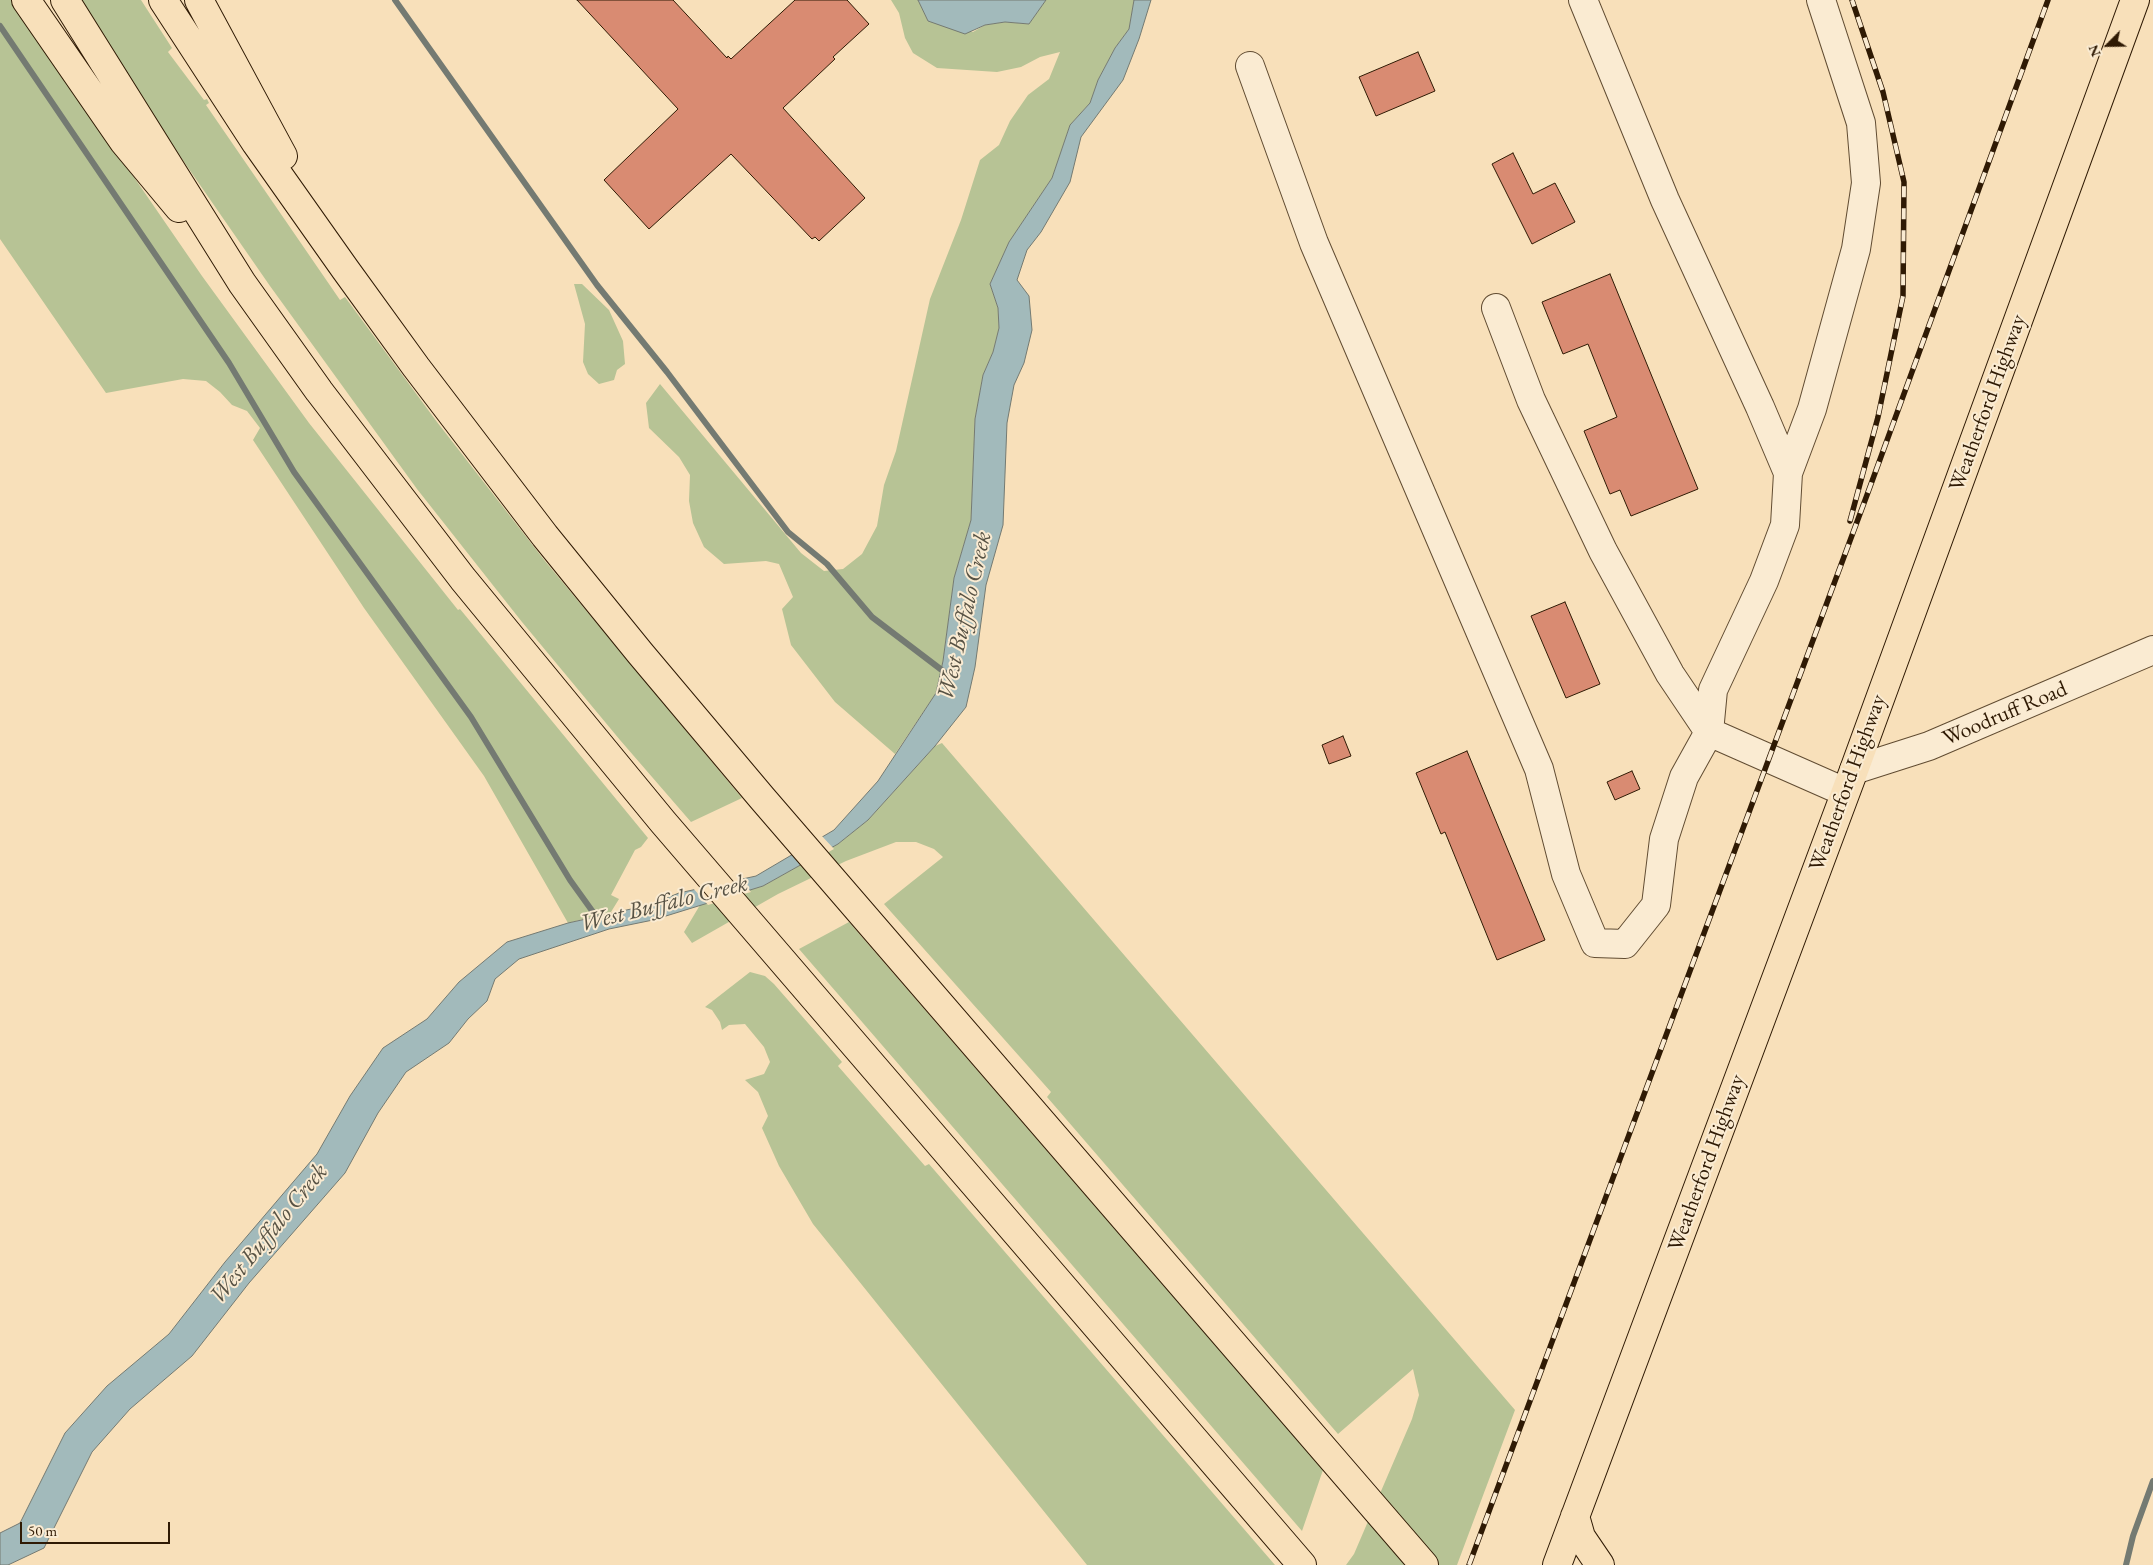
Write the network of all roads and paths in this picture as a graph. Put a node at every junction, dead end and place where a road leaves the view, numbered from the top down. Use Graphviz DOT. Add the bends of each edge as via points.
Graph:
graph roads {
  1 [pos="26,0"];
  2 [pos="65,0"];
  3 [pos="162,0"];
  4 [pos="199,0"];
  5 [pos="1583,0"];
  6 [pos="1821,0"];
  7 [pos="2135,0"];
  8 [pos="1250,66"];
  9 [pos="344,269"];
  10 [pos="242,283"];
  11 [pos="1496,308"];
  12 [pos="1788,473"];
  13 [pos="2153,650"];
  14 [pos="1709,732"];
  15 [pos="1850,781"];
  16 [pos="1576,1516"];
  17 [pos="1302,1565"];
  18 [pos="1424,1565"];
  19 [pos="1557,1565"];
  20 [pos="1600,1565"];
  1 -- 10 [label="main road" via="124,142"];
  2 -- 10 [label="main road"];
  3 -- 9 [label="main road"];
  4 -- 9 [label="main road"];
  5 -- 12 [label="street" via="1664,200"];
  6 -- 12 [label="street" via="1862,123 1866,182 1856,249 1812,409"];
  7 -- 15 [label="main road, Weatherford Highway"];
  8 -- 14 [label="street" via="1314,243 1538,769 1566,874 1595,942 1625,944 1656,905 1664,839 1684,777"];
  9 -- 18 [label="main road" via="545,536 640,653"];
  10 -- 17 [label="main road" via="319,391 463,579 663,822"];
  11 -- 14 [label="street" via="1531,400 1603,550 1670,674"];
  12 -- 14 [label="street" via="1784,525 1764,581 1713,690"];
  13 -- 15 [label="street, Woodruff Road"];
  14 -- 15 [label="street"];
  15 -- 16 [label="main road, Weatherford Highway"];
  16 -- 19 [label="main road, Weatherford Highway"];
  16 -- 20 [label="main road" via="1581,1537"];
}
